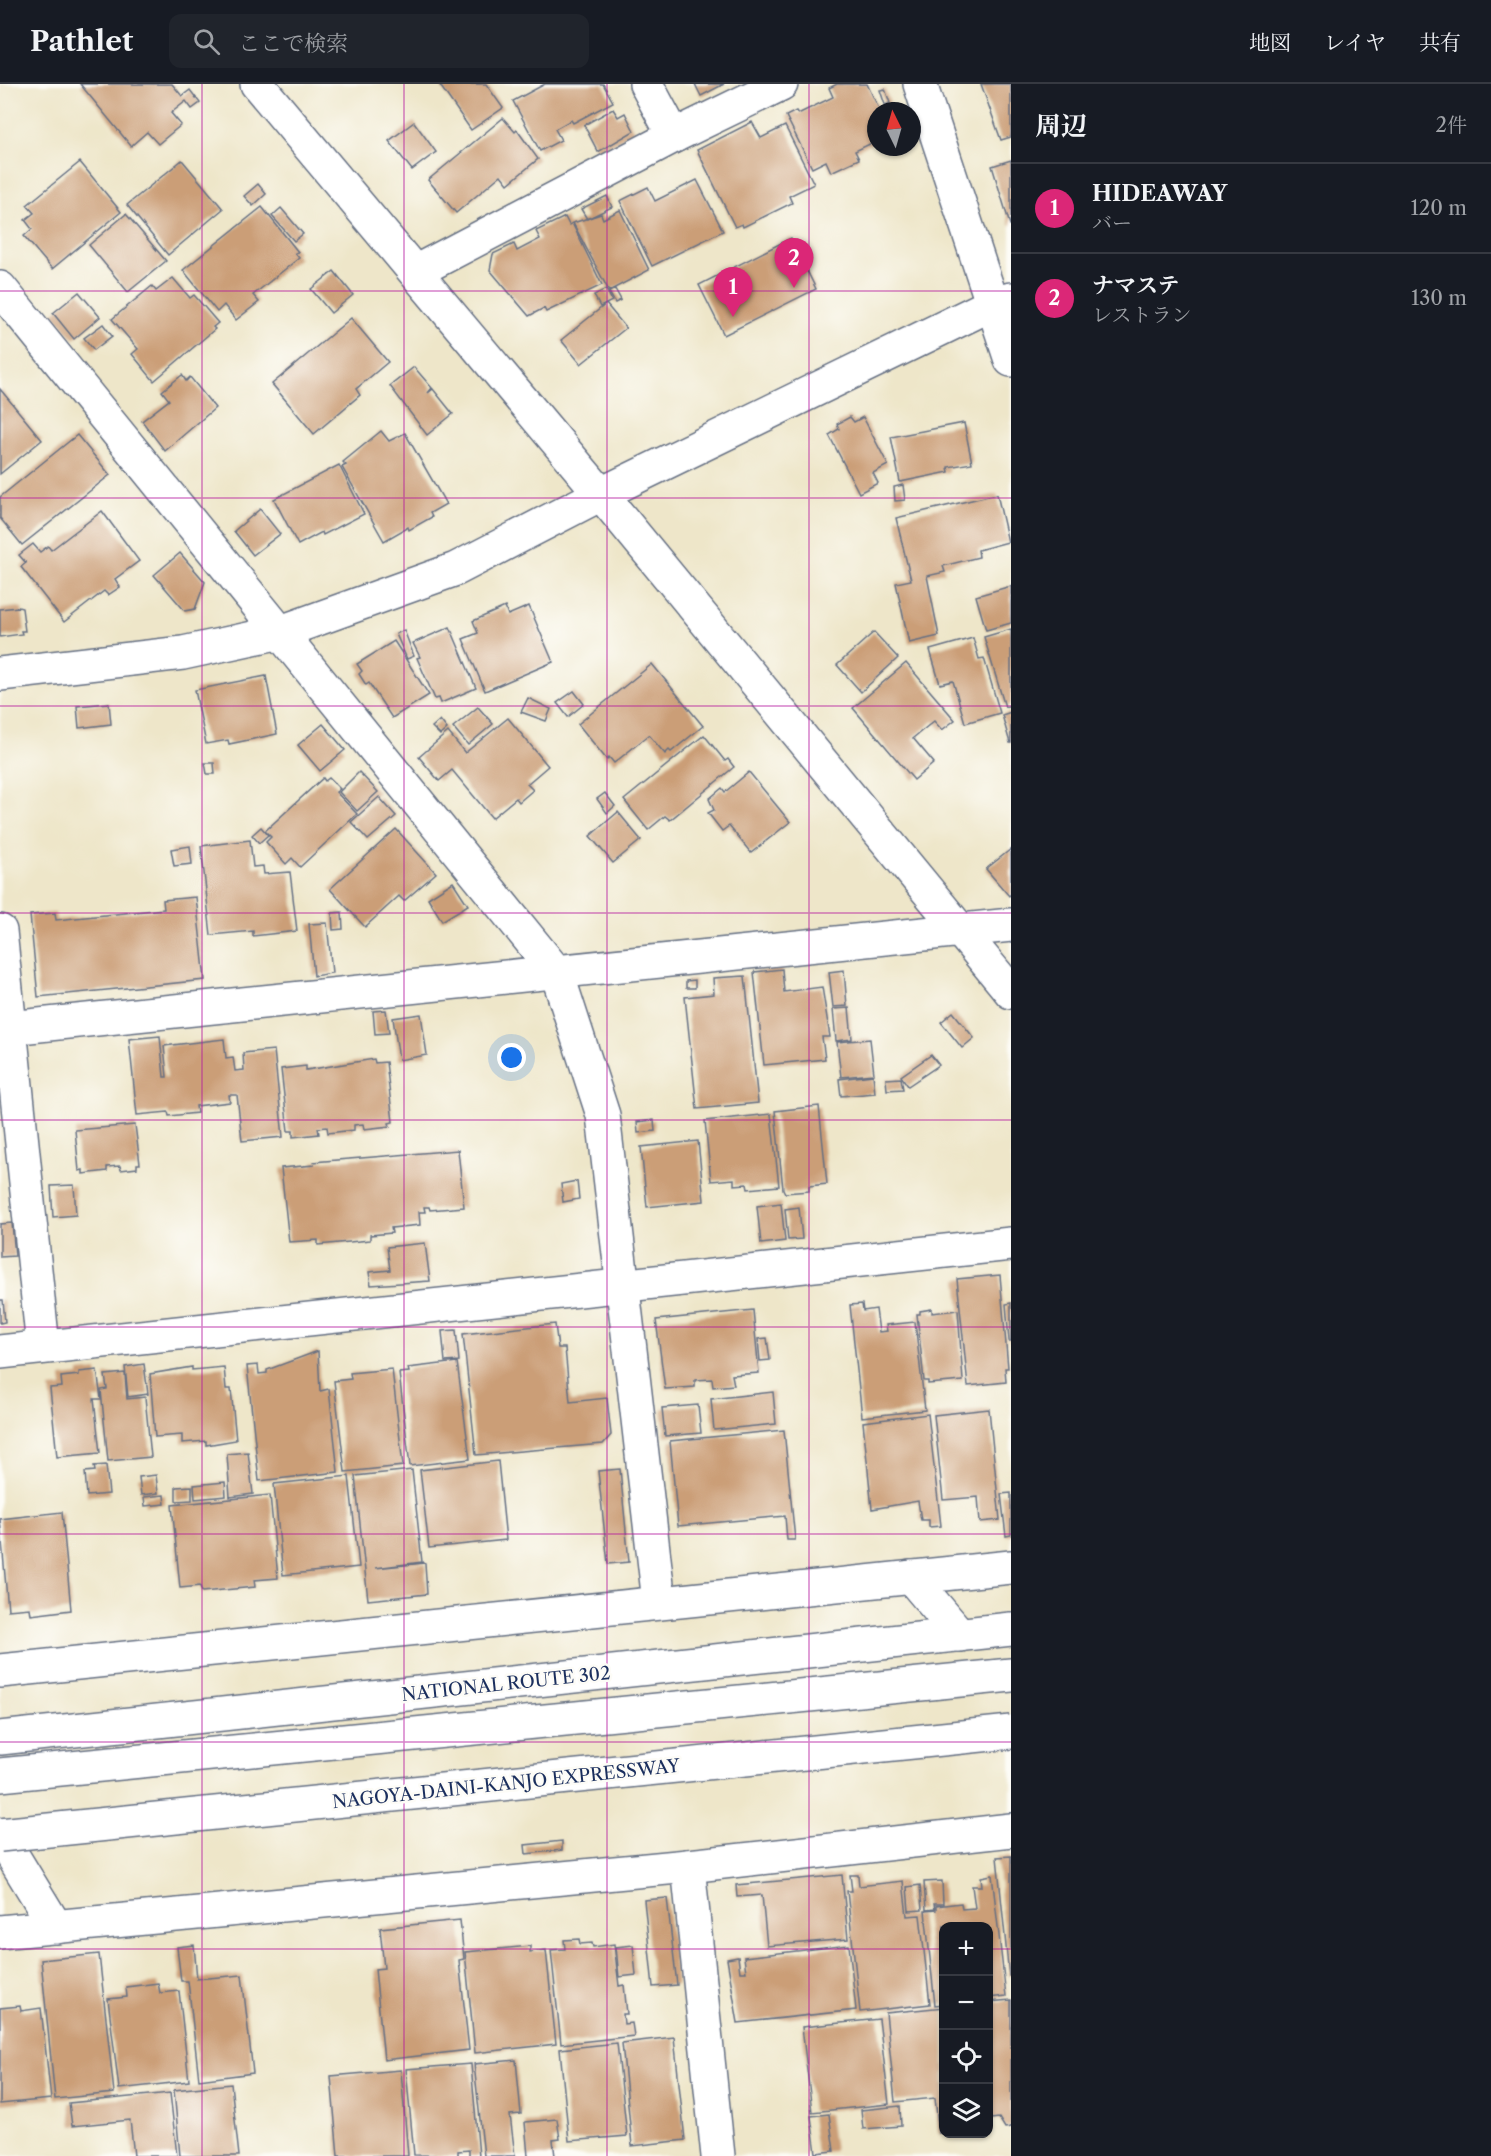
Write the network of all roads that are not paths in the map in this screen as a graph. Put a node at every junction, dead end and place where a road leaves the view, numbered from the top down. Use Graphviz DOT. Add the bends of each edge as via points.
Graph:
graph roads {
  1 [pos="257,84"];
  2 [pos="646,84"];
  3 [pos="782,84"];
  4 [pos="920,84"];
  5 [pos="674,136"];
  6 [pos="415,272"];
  7 [pos="0,288"];
  8 [pos="1002,301"];
  9 [pos="1011,360"];
  10 [pos="601,494"];
  11 [pos="281,632"];
  12 [pos="0,674"];
  13 [pos="1011,925"];
  14 [pos="0,931"];
  15 [pos="958,931"];
  16 [pos="557,972"];
  17 [pos="1011,992"];
  18 [pos="6,1029"];
  19 [pos="1011,1244"];
  20 [pos="625,1287"];
  21 [pos="43,1347"];
  22 [pos="0,1352"];
  23 [pos="1011,1567"];
  24 [pos="911,1577"];
  25 [pos="659,1602"];
  26 [pos="1011,1629"];
  27 [pos="960,1635"];
  28 [pos="0,1671"];
  29 [pos="1011,1674"];
  30 [pos="1011,1732"];
  31 [pos="0,1738"];
  32 [pos="0,1773"];
  33 [pos="81,1828"];
  34 [pos="1011,1830"];
  35 [pos="0,1835"];
  36 [pos="0,1843"];
  37 [pos="687,1866"];
  38 [pos="56,1927"];
  39 [pos="0,1932"];
  40 [pos="718,2156"];
  1 -- 6 [label="main road"];
  2 -- 5 [label="main road"];
  3 -- 5 [label="main road"];
  4 -- 8 [label="main road"];
  5 -- 6 [label="main road"];
  6 -- 10 [label="main road"];
  7 -- 11 [label="main road"];
  8 -- 9 [label="main road"];
  8 -- 10 [label="main road"];
  10 -- 11 [label="main road" via="456,569"];
  10 -- 15 [label="main road"];
  11 -- 12 [label="main road" via="183,653"];
  11 -- 16 [label="main road"];
  13 -- 15 [label="main road"];
  14 -- 18 [label="main road"];
  15 -- 16 [label="main road"];
  15 -- 17 [label="main road"];
  16 -- 18 [label="main road"];
  16 -- 20 [label="main road" via="603,1115"];
  18 -- 21 [label="main road"];
  19 -- 20 [label="main road"];
  20 -- 21 [label="main road"];
  20 -- 25 [label="main road"];
  21 -- 22 [label="main road"];
  23 -- 24 [label="main road"];
  24 -- 25 [label="main road"];
  24 -- 27 [label="main road"];
  25 -- 28 [label="main road"];
  26 -- 27 [label="main road, NATIONAL ROUTE 302"];
  27 -- 31 [label="main road, NATIONAL ROUTE 302"];
  29 -- 32 [label="main road" via="75,1769"];
  30 -- 33 [label="main road, NAGOYA-DAINI-KANJO EXPRESSWAY, bridge"];
  33 -- 35 [label="main road, NAGOYA-DAINI-KANJO EXPRESSWAY, bridge"];
  33 -- 36 [label="main road, bridge"];
  34 -- 37 [label="main road"];
  35 -- 38 [label="main road"];
  37 -- 38 [label="main road"];
  37 -- 40 [label="main road"];
  38 -- 39 [label="main road"];
}
